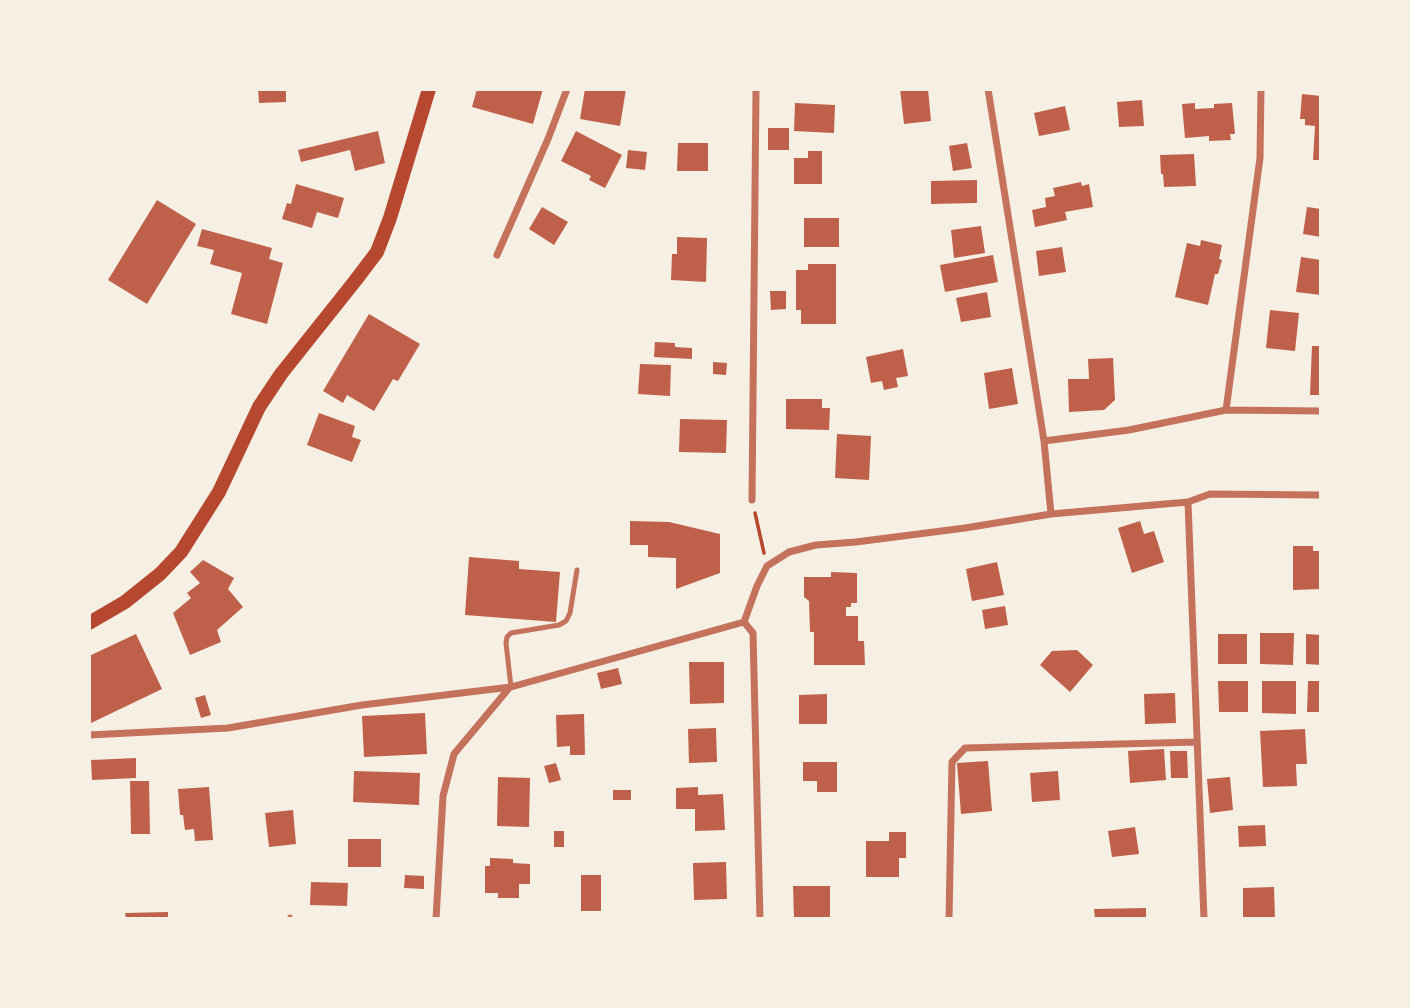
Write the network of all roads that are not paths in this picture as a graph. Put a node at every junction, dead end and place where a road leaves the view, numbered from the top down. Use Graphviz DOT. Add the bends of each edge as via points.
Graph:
graph roads {
  1 [pos="429,89"];
  2 [pos="567,89"];
  3 [pos="756,89"];
  4 [pos="988,89"];
  5 [pos="1261,89"];
  6 [pos="497,255"];
  7 [pos="1226,410"];
  8 [pos="1321,411"];
  9 [pos="1044,441"];
  10 [pos="1321,495"];
  11 [pos="752,500"];
  12 [pos="1188,502"];
  13 [pos="1051,514"];
  14 [pos="577,570"];
  15 [pos="744,622"];
  16 [pos="89,623"];
  17 [pos="510,687"];
  18 [pos="89,735"];
  19 [pos="1197,742"];
  20 [pos="436,919"];
  21 [pos="760,919"];
  22 [pos="948,919"];
  23 [pos="1203,919"];
  1 -- 16 [label="main road" via="377,252 259,407 219,492 181,552 125,602"];
  2 -- 6 [label="street"];
  3 -- 11 [label="street"];
  4 -- 9 [label="street"];
  5 -- 7 [label="street" via="1260,158"];
  7 -- 8 [label="street"];
  7 -- 9 [label="street"];
  9 -- 13 [label="street"];
  10 -- 12 [label="street" via="1210,494"];
  12 -- 13 [label="street"];
  12 -- 19 [label="street"];
  13 -- 15 [label="street" via="789,552 766,566"];
  14 -- 17 [label="lane" via="566,621 507,637"];
  15 -- 17 [label="street"];
  15 -- 21 [label="street" via="753,633"];
  17 -- 18 [label="street" via="228,728"];
  17 -- 20 [label="street" via="454,754 443,796"];
  19 -- 22 [label="street" via="965,748 952,762"];
  19 -- 23 [label="street"];
}
